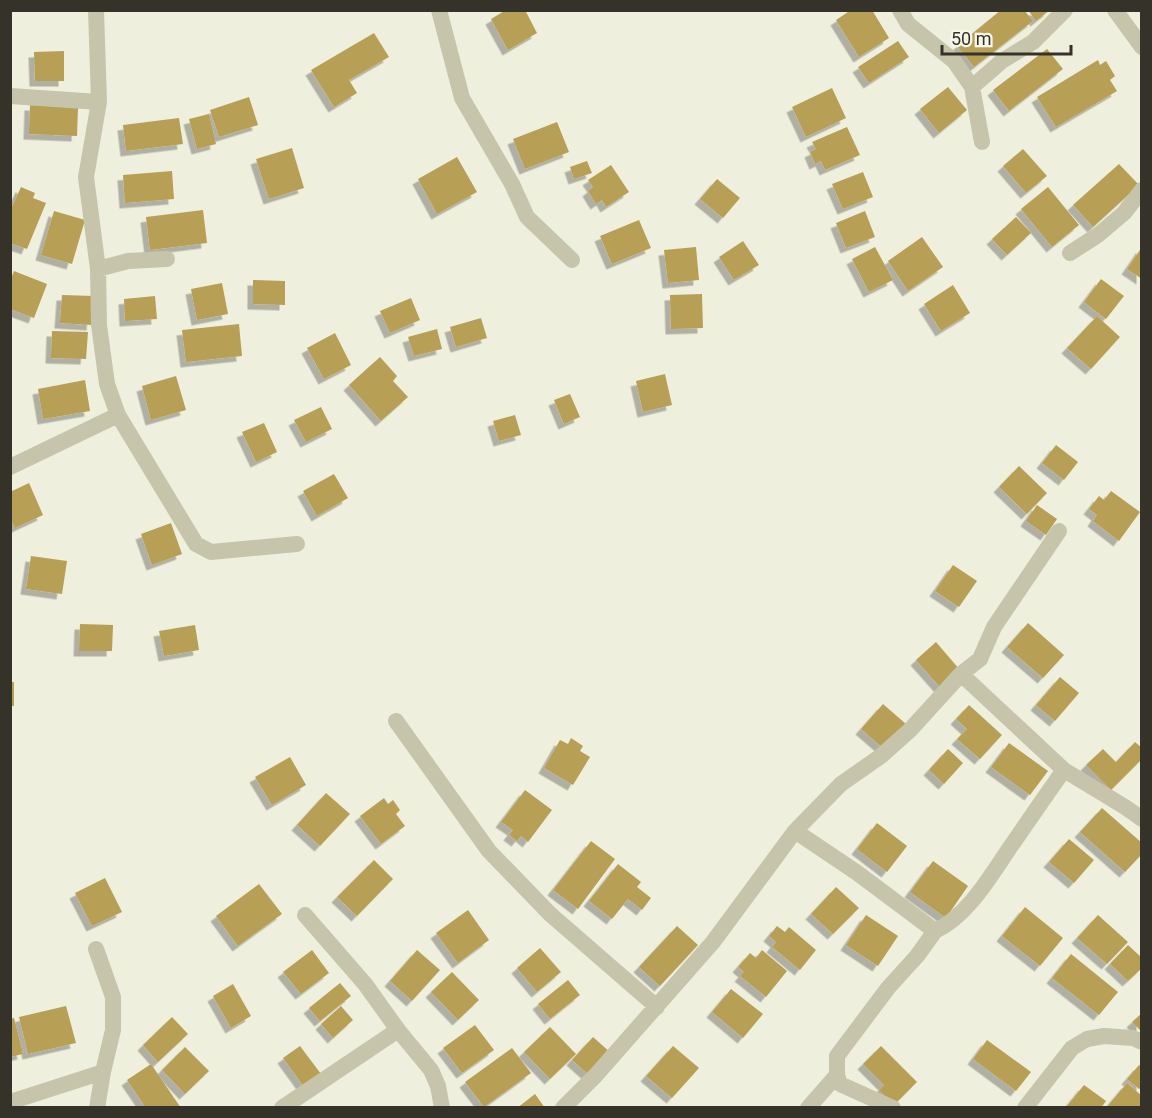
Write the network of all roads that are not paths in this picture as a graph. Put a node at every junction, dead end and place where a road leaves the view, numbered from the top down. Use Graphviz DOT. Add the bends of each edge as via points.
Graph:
graph roads {
  1 [pos="96,10"];
  2 [pos="439,10"];
  3 [pos="900,10"];
  4 [pos="1065,10"];
  5 [pos="1115,10"];
  6 [pos="1142,47"];
  7 [pos="972,87"];
  8 [pos="10,96"];
  9 [pos="99,102"];
  10 [pos="982,142"];
  11 [pos="1142,190"];
  12 [pos="1070,253"];
  13 [pos="167,259"];
  14 [pos="572,260"];
  15 [pos="98,269"];
  16 [pos="118,415"];
  17 [pos="10,466"];
  18 [pos="1059,531"];
  19 [pos="297,544"];
  20 [pos="961,674"];
  21 [pos="396,721"];
  22 [pos="1064,770"];
  23 [pos="1142,819"];
  24 [pos="795,831"];
  25 [pos="305,915"];
  26 [pos="935,931"];
  27 [pos="96,949"];
  28 [pos="657,1007"];
  29 [pos="398,1030"];
  30 [pos="1142,1042"];
  31 [pos="103,1072"];
  32 [pos="837,1075"];
  33 [pos="10,1102"];
  34 [pos="97,1107"];
  35 [pos="282,1107"];
  36 [pos="441,1107"];
  37 [pos="563,1107"];
  38 [pos="808,1107"];
  39 [pos="893,1107"];
  40 [pos="1025,1107"];
  1 -- 9 [label="street"];
  2 -- 14 [label="street" via="462,98 512,184 526,217"];
  3 -- 7 [label="street" via="908,24 954,61"];
  4 -- 7 [label="street" via="1033,42 1002,61"];
  5 -- 6 [label="street"];
  7 -- 10 [label="street"];
  8 -- 9 [label="street"];
  9 -- 15 [label="street" via="86,177"];
  11 -- 12 [label="street" via="1124,213"];
  13 -- 15 [label="street" via="128,261"];
  15 -- 16 [label="street" via="99,325 107,384"];
  16 -- 17 [label="street"];
  16 -- 19 [label="street" via="196,544 210,552"];
  18 -- 20 [label="street" via="994,627 980,659"];
  20 -- 22 [label="street"];
  20 -- 24 [label="street" via="910,730 841,784"];
  21 -- 28 [label="street" via="489,852 550,914"];
  22 -- 23 [label="street"];
  22 -- 26 [label="street" via="983,886 962,912"];
  24 -- 26 [label="street"];
  24 -- 28 [label="street" via="712,942"];
  25 -- 29 [label="street" via="365,984"];
  26 -- 32 [label="street" via="842,1048 837,1056"];
  27 -- 31 [label="street" via="113,997 113,1030"];
  28 -- 37 [label="street"];
  29 -- 35 [label="street"];
  29 -- 36 [label="street" via="431,1070"];
  30 -- 40 [label="street" via="1104,1036 1087,1039 1072,1048"];
  31 -- 33 [label="street"];
  31 -- 34 [label="street"];
  32 -- 38 [label="street"];
  32 -- 39 [label="street" via="840,1084"];
}
